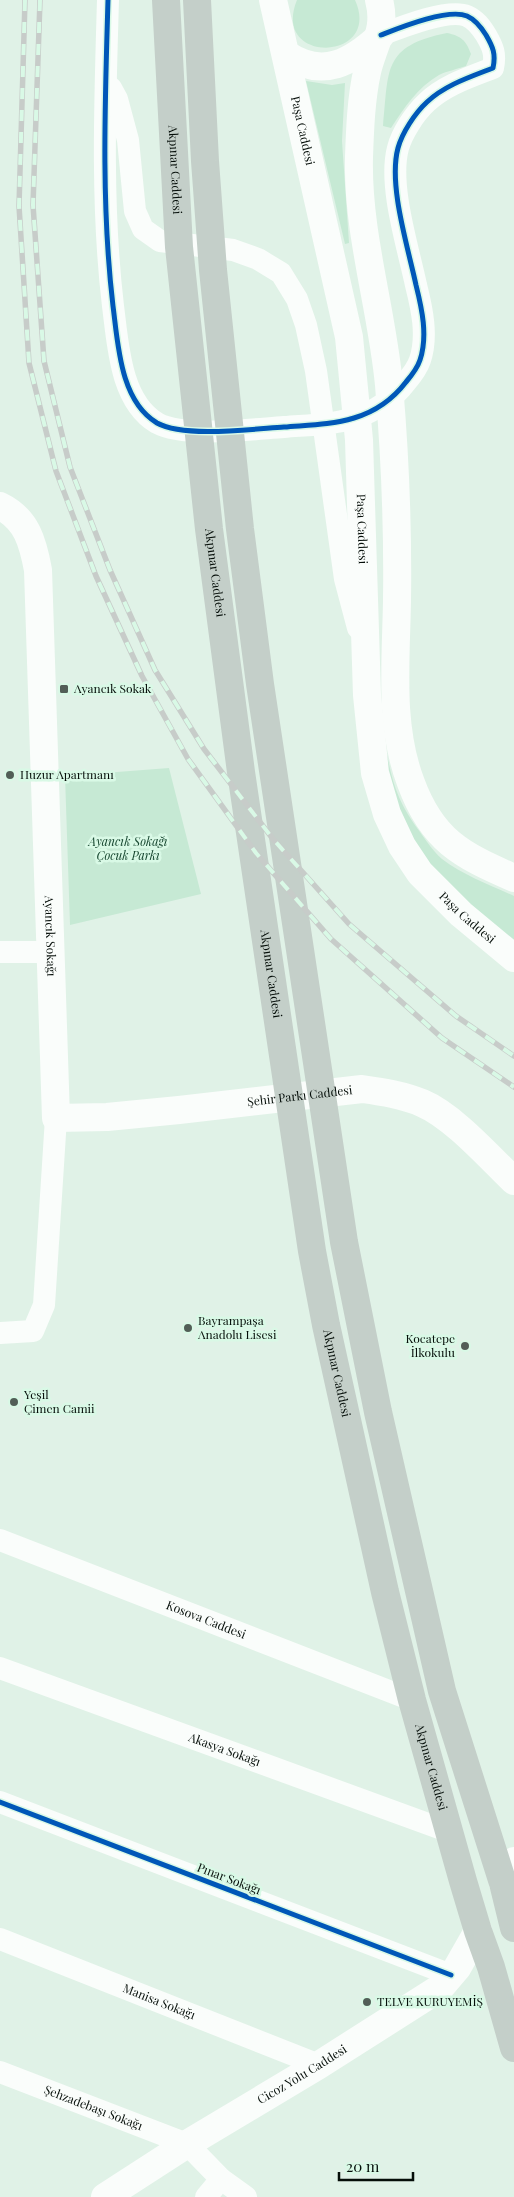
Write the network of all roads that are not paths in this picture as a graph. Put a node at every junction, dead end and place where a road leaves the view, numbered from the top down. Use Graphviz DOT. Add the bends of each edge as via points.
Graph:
graph roads {
  1 [pos="108,0"];
  2 [pos="166,0"];
  3 [pos="197,0"];
  4 [pos="273,0"];
  5 [pos="379,0"];
  6 [pos="380,35"];
  7 [pos="286,55"];
  8 [pos="106,78"];
  9 [pos="6,509"];
  10 [pos="365,653"];
  11 [pos="514,878"];
  12 [pos="0,952"];
  13 [pos="50,952"];
  14 [pos="514,958"];
  15 [pos="56,1118"];
  16 [pos="514,1181"];
  17 [pos="0,1333"];
  18 [pos="0,1540"];
  19 [pos="0,1668"];
  20 [pos="412,1700"];
  21 [pos="0,1802"];
  22 [pos="450,1832"];
  23 [pos="508,1872"];
  24 [pos="514,1928"];
  25 [pos="478,1931"];
  26 [pos="0,1939"];
  27 [pos="451,1975"];
  28 [pos="514,2048"];
  29 [pos="320,2065"];
  30 [pos="0,2072"];
  31 [pos="187,2144"];
  32 [pos="221,2179"];
  33 [pos="105,2197"];
  34 [pos="206,2197"];
  35 [pos="246,2197"];
  1 -- 8 [label="street"];
  2 -- 20 [label="main road, Akpınar Caddesi" via="179,247 208,530 242,782 312,1251 364,1498"];
  3 -- 23 [label="main road" via="213,270 239,520 260,684 344,1242 380,1421 442,1691"];
  4 -- 7 [label="main road, Paşa Caddesi"];
  5 -- 6 [label="main road" via="383,13"];
  6 -- 7 [label="main road" via="361,53 342,64 300,64"];
  6 -- 8 [label="street" via="418,21 466,15 477,22 494,50 493,68 448,87 426,103 399,146 395,168 401,215 424,331 416,370 399,391 376,409 327,424 183,431 159,424 143,413 132,396 116,330 109,270"];
  6 -- 11 [label="main road" via="367,71 359,160 361,207 389,384 396,534 395,675 402,754 410,782 436,831 458,850"];
  7 -- 10 [label="main road, Paşa Caddesi" via="349,337 359,440"];
  8 -- 10 [label="street" via="117,99 128,140 135,211 142,229 160,241 233,250 258,259 281,273 297,299 316,371 345,579"];
  9 -- 13 [label="main road, Ayancık Sokağı" via="26,528 34,546 38,570"];
  10 -- 14 [label="main road, Paşa Caddesi" via="375,773 387,814 402,846 438,892"];
  12 -- 13 [label="street"];
  13 -- 15 [label="main road, Ayancık Sokağı"];
  15 -- 16 [label="main road, Şehir Parkı Caddesi" via="107,1117 362,1089 392,1093 423,1104 446,1118"];
  15 -- 17 [label="street, Ayancık Sokağı" via="44,1305 33,1331"];
  18 -- 20 [label="street, Kosova Caddesi"];
  19 -- 22 [label="street, Akasya Sokağı"];
  20 -- 22 [label="main road, Akpınar Caddesi"];
  21 -- 27 [label="street, Pınar Sokağı"];
  22 -- 25 [label="main road, Akpınar Caddesi"];
  23 -- 24 [label="main road"];
  23 -- 25 [label="main road"];
  25 -- 27 [label="main road, Cicoz Yolu Caddesi"];
  25 -- 28 [label="main road, Akpınar Caddesi" via="492,1967"];
  26 -- 29 [label="street, Manisa Sokağı"];
  27 -- 29 [label="main road, Cicoz Yolu Caddesi" via="440,1988"];
  29 -- 31 [label="main road, Cicoz Yolu Caddesi"];
  30 -- 31 [label="street, Şehzadebaşı Sokağı"];
  31 -- 32 [label="street"];
  31 -- 33 [label="main road, Cicoz Yolu Caddesi"];
  32 -- 34 [label="street"];
  32 -- 35 [label="street"];
}
